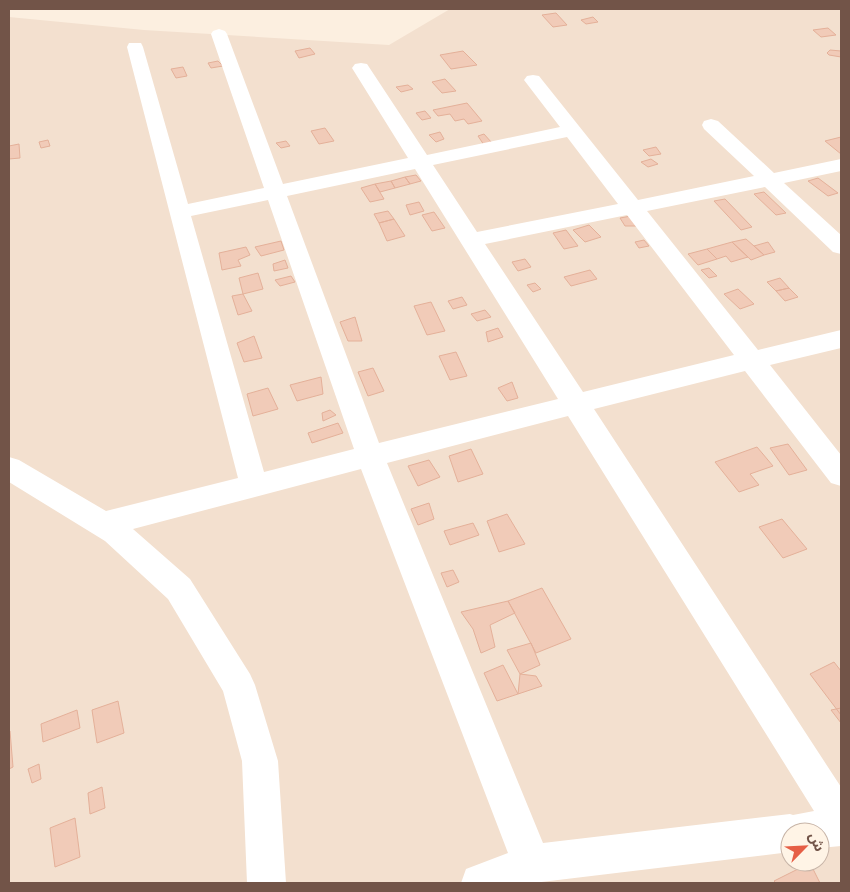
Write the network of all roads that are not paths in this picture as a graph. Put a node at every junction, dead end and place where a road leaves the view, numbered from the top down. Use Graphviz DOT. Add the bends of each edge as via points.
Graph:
graph roads {
  1 [pos="219,34"];
  2 [pos="135,47"];
  3 [pos="362,68"];
  4 [pos="533,80"];
  5 [pos="710,125"];
  6 [pos="573,130"];
  7 [pos="422,162"];
  8 [pos="841,165"];
  9 [pos="769,180"];
  10 [pos="276,192"];
  11 [pos="633,207"];
  12 [pos="180,212"];
  13 [pos="471,240"];
  14 [pos="841,247"];
  15 [pos="841,339"];
  16 [pos="752,360"];
  17 [pos="576,404"];
  18 [pos="370,456"];
  19 [pos="9,468"];
  20 [pos="841,474"];
  21 [pos="254,486"];
  22 [pos="102,524"];
  23 [pos="841,820"];
  24 [pos="780,834"];
  25 [pos="532,864"];
  26 [pos="266,883"];
  27 [pos="480,883"];
  1 -- 10 [label="street"];
  2 -- 12 [label="street"];
  3 -- 7 [label="street"];
  4 -- 6 [label="street"];
  5 -- 9 [label="street"];
  6 -- 7 [label="street"];
  6 -- 11 [label="street"];
  7 -- 10 [label="street"];
  7 -- 13 [label="street"];
  8 -- 9 [label="street"];
  9 -- 11 [label="street"];
  9 -- 14 [label="street"];
  10 -- 12 [label="street"];
  10 -- 18 [label="street"];
  11 -- 13 [label="street"];
  11 -- 16 [label="street"];
  12 -- 21 [label="street"];
  13 -- 17 [label="street"];
  15 -- 16 [label="street"];
  16 -- 17 [label="street"];
  16 -- 20 [label="street"];
  17 -- 18 [label="street"];
  17 -- 23 [label="street"];
  18 -- 21 [label="street"];
  18 -- 25 [label="street"];
  19 -- 22 [label="street"];
  21 -- 22 [label="street"];
  22 -- 26 [label="street" via="116,532 179,589 238,685 260,762"];
  24 -- 25 [label="street"];
  25 -- 27 [label="street"];
}
